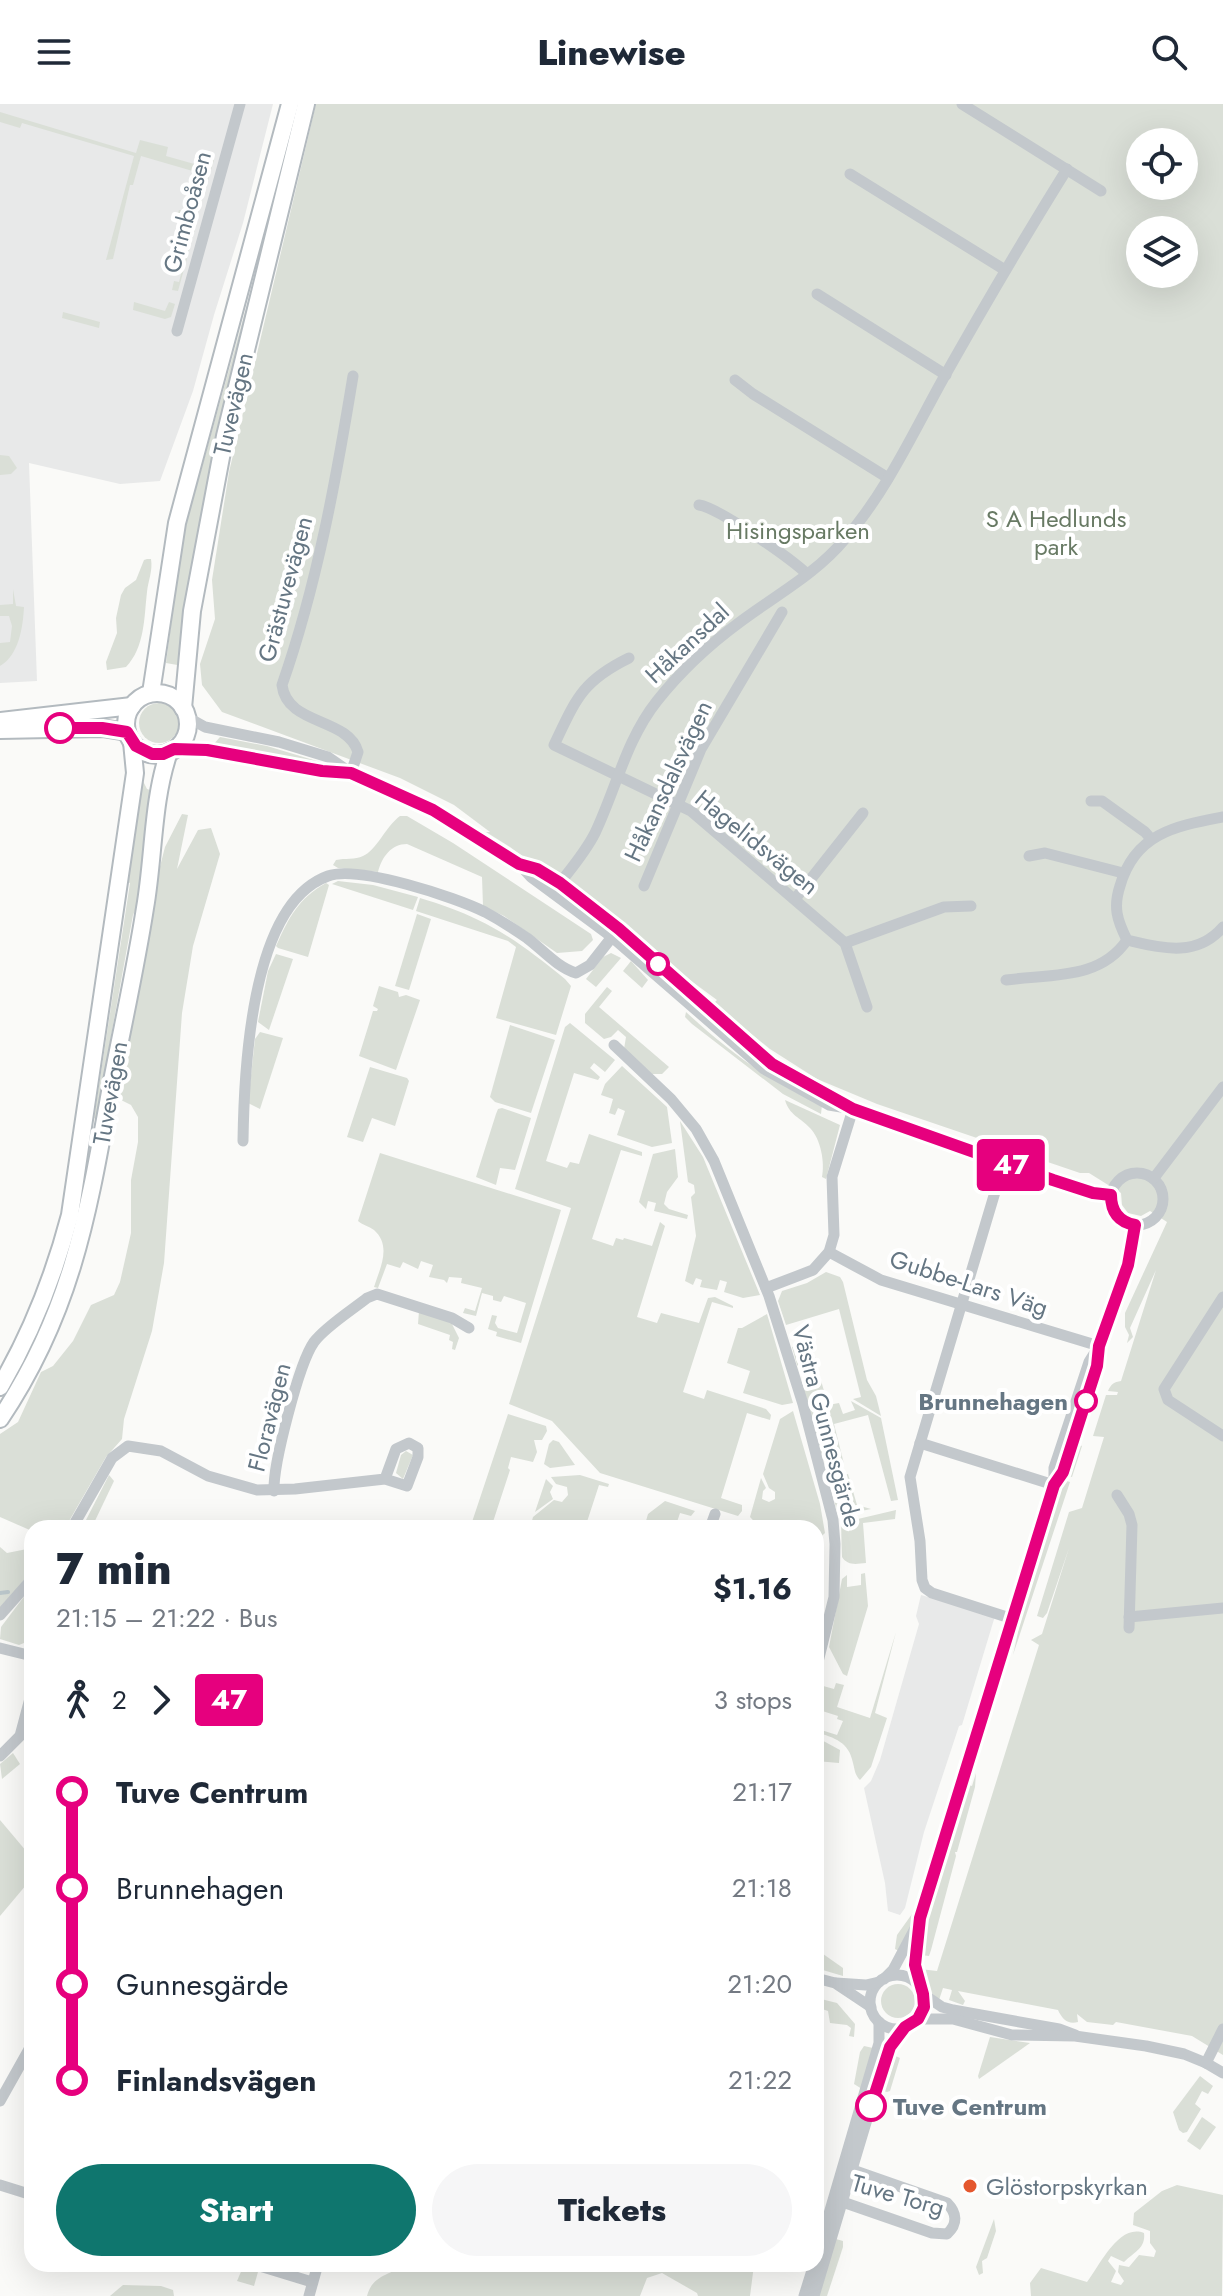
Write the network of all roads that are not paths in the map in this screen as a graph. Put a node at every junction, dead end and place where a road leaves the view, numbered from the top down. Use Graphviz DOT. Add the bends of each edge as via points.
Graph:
graph roads {
  1 [pos="240,104"];
  2 [pos="290,104"];
  3 [pos="306,104"];
  4 [pos="962,104"];
  5 [pos="1067,169"];
  6 [pos="850,174"];
  7 [pos="1101,191"];
  8 [pos="1005,270"];
  9 [pos="817,294"];
  10 [pos="177,331"];
  11 [pos="946,375"];
  12 [pos="353,376"];
  13 [pos="735,380"];
  14 [pos="888,478"];
  15 [pos="699,505"];
  16 [pos="807,574"];
  17 [pos="782,612"];
  18 [pos="629,658"];
  19 [pos="151,693"];
  20 [pos="132,706"];
  21 [pos="185,712"];
  22 [pos="0,721"];
  23 [pos="0,730"];
  24 [pos="130,737"];
  25 [pos="171,751"];
  26 [pos="351,773"];
  27 [pos="617,778"];
  28 [pos="1091,801"];
  29 [pos="677,805"];
  30 [pos="863,813"];
  31 [pos="1223,817"];
  32 [pos="1151,839"];
  33 [pos="1029,856"];
  34 [pos="1123,873"];
  35 [pos="644,886"];
  36 [pos="556,888"];
  37 [pos="795,899"];
  38 [pos="971,906"];
  39 [pos="1223,927"];
  40 [pos="612,937"];
  41 [pos="1127,940"];
  42 [pos="845,943"];
  43 [pos="1006,980"];
  44 [pos="867,1007"];
  45 [pos="614,1045"];
  46 [pos="1223,1087"];
  47 [pos="853,1109"];
  48 [pos="243,1141"];
  49 [pos="1004,1162"];
  50 [pos="1154,1178"];
  51 [pos="1111,1195"];
  52 [pos="1135,1225"];
  53 [pos="829,1252"];
  54 [pos="766,1288"];
  55 [pos="1223,1297"];
  56 [pos="961,1305"];
  57 [pos="469,1328"];
  58 [pos="1099,1346"];
  59 [pos="0,1387"];
  60 [pos="0,1419"];
  61 [pos="1223,1436"];
  62 [pos="920,1443"];
  63 [pos="385,1479"];
  64 [pos="1054,1485"];
  65 [pos="274,1491"];
  66 [pos="1117,1495"];
  67 [pos="715,1514"];
  68 [pos="77,1520"];
  69 [pos="713,1520"];
  70 [pos="24,1588"];
  71 [pos="1223,1608"];
  72 [pos="0,1615"];
  73 [pos="1013,1619"];
  74 [pos="824,1638"];
  75 [pos="0,1648"];
  76 [pos="24,1654"];
  77 [pos="24,1721"];
  78 [pos="0,1756"];
  79 [pos="920,1919"];
  80 [pos="824,1980"];
  81 [pos="881,1980"];
  82 [pos="835,1983"];
  83 [pos="922,1991"];
  84 [pos="871,2007"];
  85 [pos="918,2019"];
  86 [pos="879,2022"];
  87 [pos="905,2027"];
  88 [pos="1223,2029"];
  89 [pos="1075,2036"];
  90 [pos="24,2058"];
  91 [pos="1206,2063"];
  92 [pos="1223,2073"];
  93 [pos="0,2101"];
  94 [pos="849,2168"];
  95 [pos="0,2185"];
  96 [pos="24,2192"];
  97 [pos="839,2201"];
  98 [pos="824,2238"];
  99 [pos="824,2258"];
  100 [pos="279,2272"];
  101 [pos="315,2272"];
  102 [pos="812,2272"];
  103 [pos="820,2272"];
  104 [pos="312,2282"];
  105 [pos="309,2296"];
  106 [pos="804,2296"];
  107 [pos="814,2296"];
  1 -- 10 [label="street, Grimboåsen"];
  2 -- 19 [label="main road, Tuvevägen" via="177,523"];
  3 -- 21 [label="main road, Tuvevägen" via="222,449 192,611"];
  4 -- 5 [label="street"];
  5 -- 7 [label="street"];
  5 -- 8 [label="street, Håkansdal"];
  6 -- 8 [label="street"];
  8 -- 11 [label="street, Håkansdal"];
  9 -- 11 [label="street"];
  11 -- 14 [label="street, Håkansdal"];
  12 -- 26 [label="street, Grästuvevägen" via="313,580 282,685 294,709 353,741 358,752"];
  13 -- 14 [label="street"];
  14 -- 16 [label="street, Håkansdal" via="843,542"];
  15 -- 16 [label="street"];
  16 -- 27 [label="street, Håkansdal" via="683,671 636,734"];
  17 -- 29 [label="street, Håkansdalsvägen" via="712,729"];
  18 -- 27 [label="street, Hagelidsvägen" via="587,685 554,745"];
  19 -- 20 [label="main road"];
  19 -- 21 [label="main road" via="170,696"];
  20 -- 22 [label="main road"];
  20 -- 24 [label="main road, Tuvevägen" via="127,717"];
  21 -- 25 [label="main road, Tuvevägen" via="185,735"];
  21 -- 26 [label="street" via="205,727 328,757"];
  23 -- 24 [label="main road" via="88,728"];
  24 -- 25 [label="main road" via="146,752"];
  24 -- 59 [label="main road, Tuvevägen" via="135,773 72,1204 42,1304"];
  25 -- 26 [label="street" via="207,750"];
  25 -- 60 [label="main road, Tuvevägen" via="82,1236 54,1320"];
  26 -- 36 [label="street" via="433,810 531,877"];
  27 -- 29 [label="street, Hagelidsvägen"];
  27 -- 36 [label="street, Håkansdal" via="595,834"];
  28 -- 32 [label="street" via="1103,801"];
  29 -- 35 [label="street, Håkansdalsvägen"];
  29 -- 37 [label="street, Hagelidsvägen" via="691,811"];
  30 -- 37 [label="street"];
  31 -- 32 [label="street"];
  32 -- 34 [label="street"];
  33 -- 34 [label="street" via="1045,853"];
  34 -- 41 [label="street" via="1115,910"];
  36 -- 40 [label="street"];
  36 -- 47 [label="street" via="619,929 772,1064"];
  37 -- 42 [label="street, Hagelidsvägen"];
  38 -- 42 [label="street" via="944,907"];
  39 -- 41 [label="street" via="1193,948 1165,949"];
  40 -- 47 [label="street" via="764,1069 829,1105"];
  40 -- 48 [label="street" via="590,965 576,973 467,905 365,875 323,878 293,902 268,949 251,1027"];
  41 -- 43 [label="street" via="1118,953 1091,970"];
  42 -- 44 [label="street, Hagelidsvägen"];
  45 -- 54 [label="street, Västra Gunnesgärde" via="696,1129"];
  46 -- 50 [label="street"];
  47 -- 49 [label="street"];
  47 -- 53 [label="street" via="832,1177 834,1235"];
  49 -- 51 [label="street"];
  49 -- 56 [label="street"];
  50 -- 51 [label="street" via="1129,1174 1115,1184"];
  50 -- 52 [label="street" via="1164,1195 1161,1211 1149,1223"];
  51 -- 52 [label="street" via="1117,1216"];
  52 -- 58 [label="street" via="1128,1265"];
  53 -- 54 [label="street" via="813,1270"];
  53 -- 56 [label="street, Gubbe-Lars Väg" via="881,1280"];
  54 -- 74 [label="street, Västra Gunnesgärde" via="833,1520 834,1597"];
  55 -- 61 [label="street" via="1164,1389 1168,1400"];
  56 -- 58 [label="street, Gubbe-Lars Väg"];
  56 -- 62 [label="street"];
  57 -- 65 [label="street, Floravägen" via="377,1294 315,1340 275,1464"];
  58 -- 64 [label="street" via="1063,1472"];
  62 -- 64 [label="street"];
  62 -- 73 [label="street" via="910,1477 923,1585 932,1593"];
  63 -- 65 [label="street"];
  64 -- 73 [label="street"];
  65 -- 68 [label="street" via="224,1483 161,1451 128,1446 112,1458"];
  66 -- 71 [label="street" via="1132,1525 1129,1623"];
  67 -- 69 [label="street"];
  70 -- 72 [label="street"];
  73 -- 79 [label="street"];
  75 -- 76 [label="street"];
  77 -- 78 [label="street" via="20,1736"];
  79 -- 81 [label="street" via="893,1970"];
  79 -- 83 [label="street" via="915,1965"];
  80 -- 82 [label="street"];
  81 -- 82 [label="street" via="866,1985"];
  81 -- 83 [label="street" via="904,1976"];
  81 -- 84 [label="street" via="871,1995"];
  82 -- 84 [label="street"];
  83 -- 85 [label="street"];
  83 -- 89 [label="street" via="942,2007"];
  84 -- 86 [label="street"];
  85 -- 87 [label="street"];
  85 -- 89 [label="street" via="953,2019 1012,2035"];
  86 -- 87 [label="street"];
  86 -- 94 [label="street" via="879,2043"];
  87 -- 94 [label="street" via="886,2056"];
  88 -- 91 [label="street"];
  89 -- 91 [label="street" via="1154,2047"];
  90 -- 93 [label="street"];
  91 -- 92 [label="street"];
  94 -- 97 [label="street"];
  94 -- 97 [label="street, Tuve Torg" via="947,2203 956,2217 947,2234 937,2234"];
  95 -- 96 [label="street"];
  97 -- 98 [label="street"];
  97 -- 99 [label="street"];
  100 -- 104 [label="street"];
  101 -- 104 [label="street"];
  102 -- 106 [label="street"];
  103 -- 107 [label="street"];
  104 -- 105 [label="street"];
}
